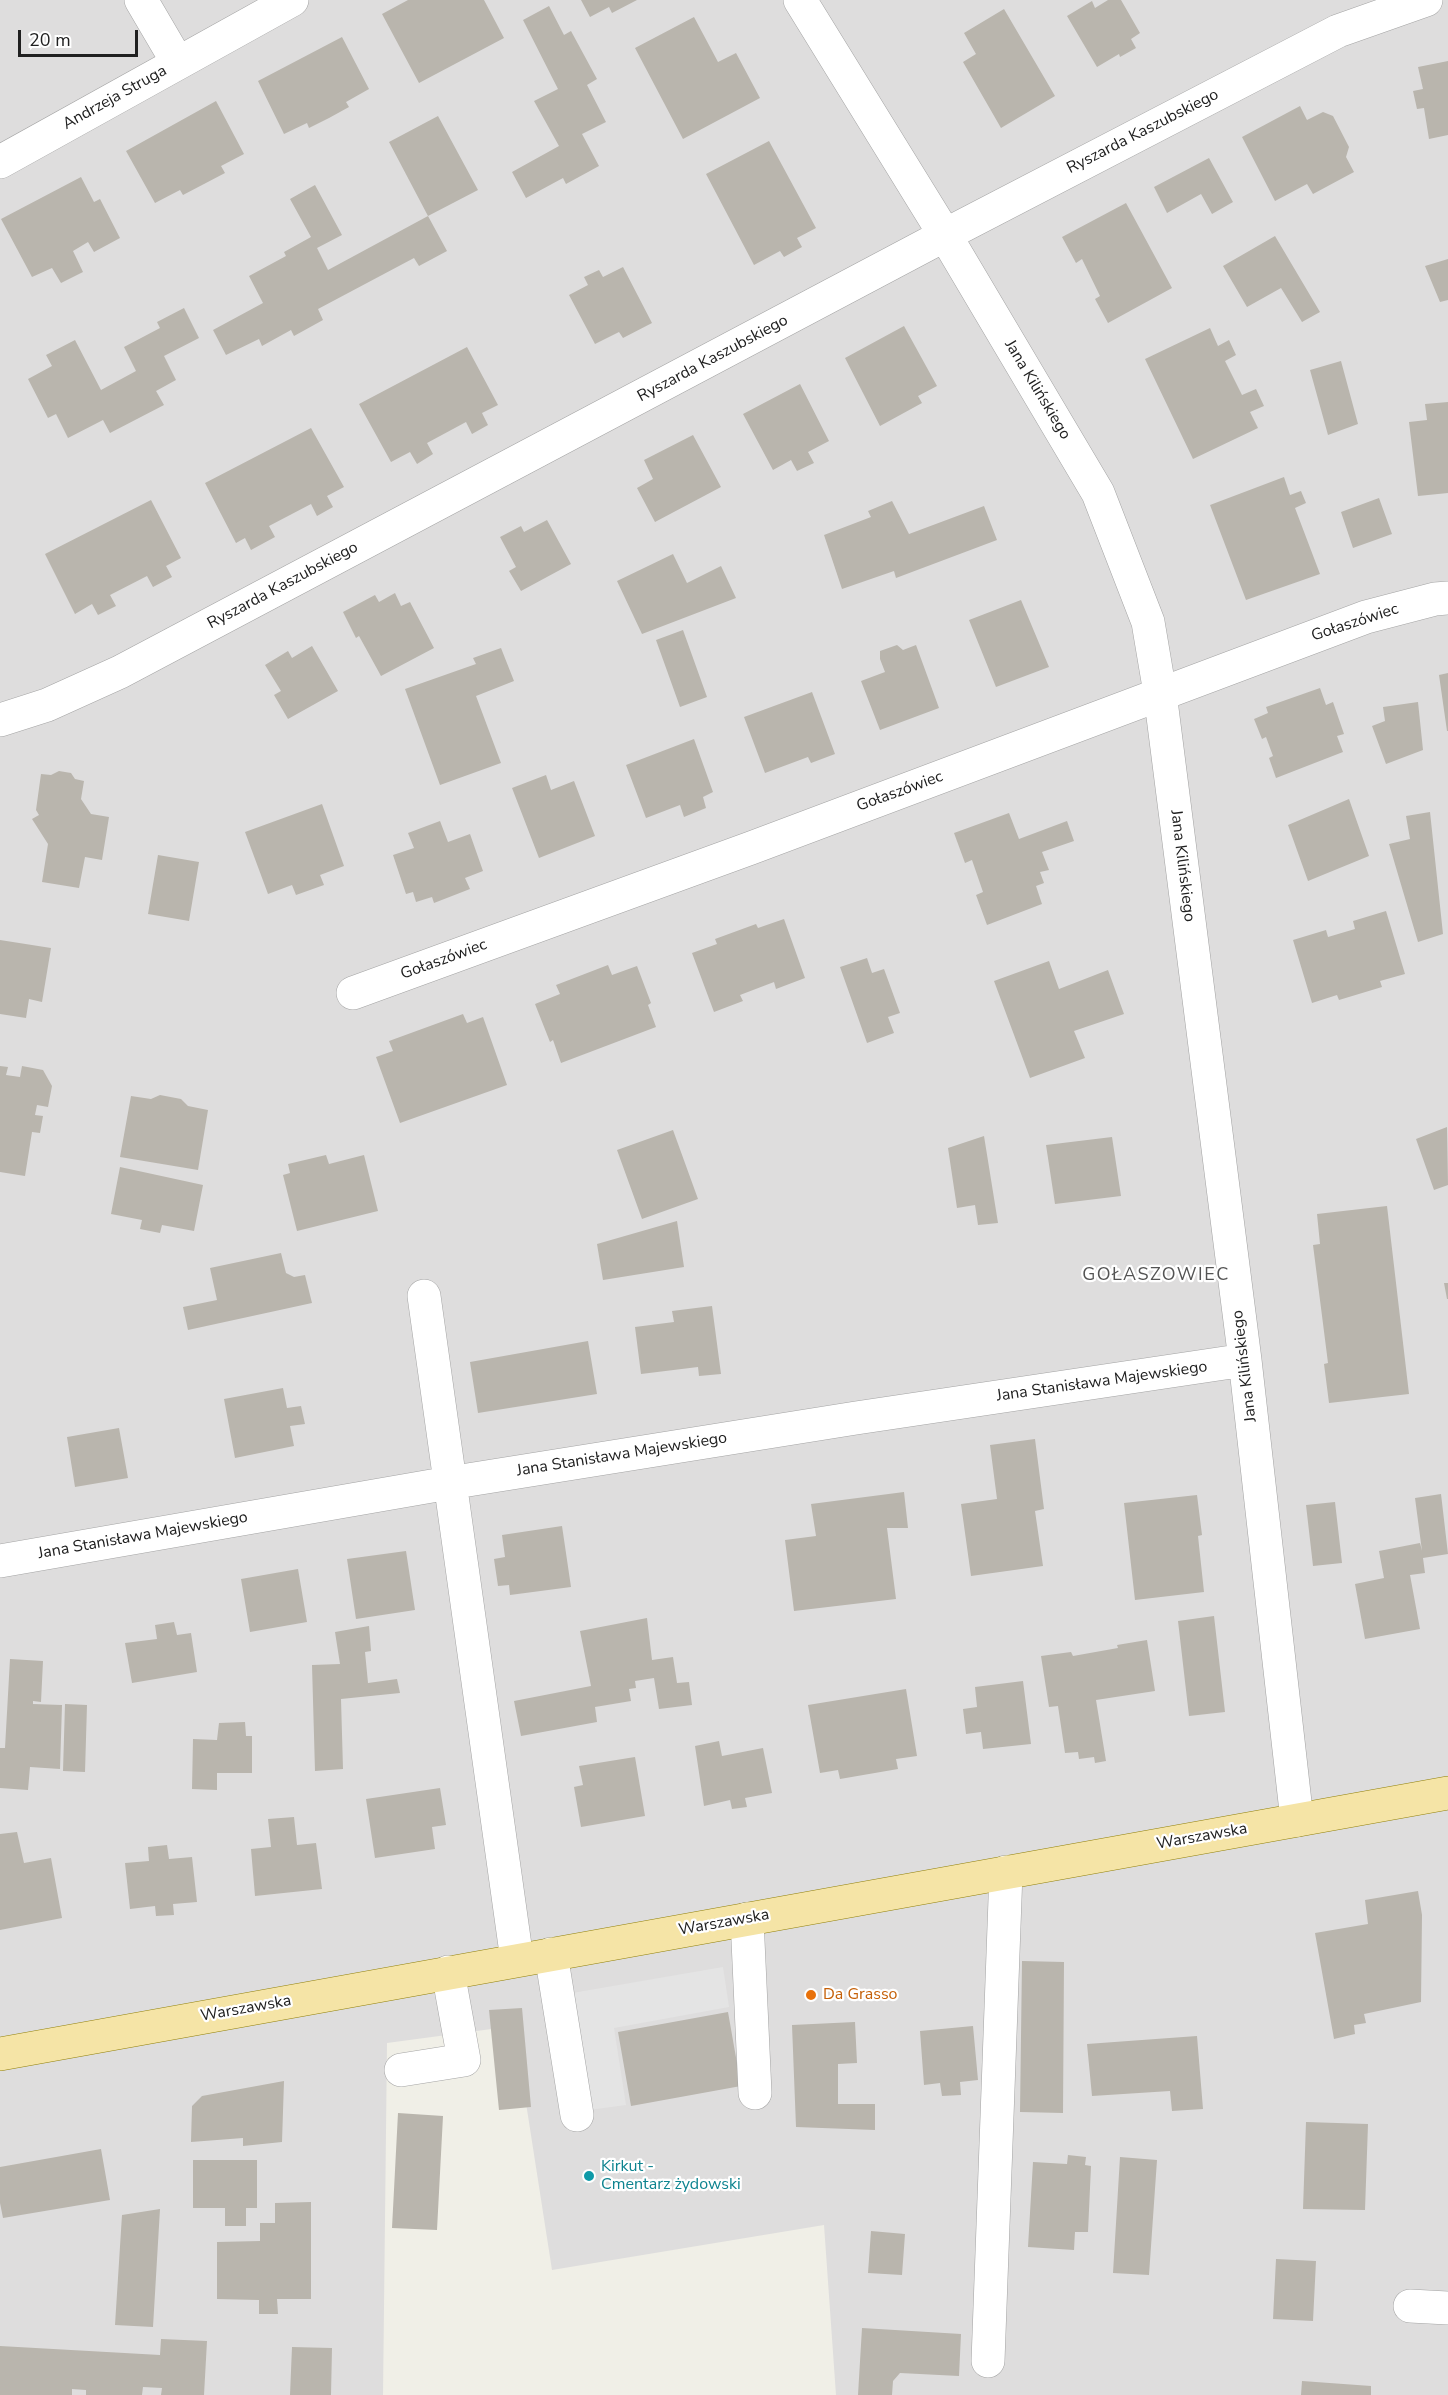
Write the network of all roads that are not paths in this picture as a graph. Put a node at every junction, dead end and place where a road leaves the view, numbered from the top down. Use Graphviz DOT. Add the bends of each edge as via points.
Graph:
graph roads {
  1 [pos="141,0"];
  2 [pos="292,0"];
  3 [pos="800,0"];
  4 [pos="1426,0"];
  5 [pos="178,63"];
  6 [pos="0,162"];
  7 [pos="945,236"];
  8 [pos="1448,598"];
  9 [pos="1160,693"];
  10 [pos="0,720"];
  11 [pos="353,993"];
  12 [pos="424,1296"];
  13 [pos="1245,1360"];
  14 [pos="449,1482"];
  15 [pos="0,1561"];
  16 [pos="1448,1793"];
  17 [pos="1297,1820"];
  18 [pos="1006,1872"];
  19 [pos="747,1919"];
  20 [pos="551,1954"];
  21 [pos="517,1960"];
  22 [pos="448,1972"];
  23 [pos="0,2054"];
  24 [pos="401,2070"];
  25 [pos="755,2093"];
  26 [pos="577,2115"];
  27 [pos="1410,2306"];
  28 [pos="1448,2308"];
  29 [pos="988,2361"];
  1 -- 5 [label="street"];
  2 -- 5 [label="street, Andrzeja Struga"];
  3 -- 7 [label="street, Jana Kilińskiego"];
  4 -- 7 [label="street, Ryszarda Kaszubskiego" via="1338,31"];
  5 -- 6 [label="street, Andrzeja Struga"];
  7 -- 9 [label="street, Jana Kilińskiego" via="1098,493 1148,622"];
  7 -- 10 [label="street, Ryszarda Kaszubskiego" via="120,672 47,705"];
  8 -- 9 [label="street, Gołaszówiec" via="1366,617"];
  9 -- 11 [label="street, Gołaszówiec"];
  9 -- 13 [label="street, Jana Kilińskiego"];
  12 -- 14 [label="street"];
  13 -- 14 [label="street, Jana Stanisława Majewskiego"];
  13 -- 17 [label="street, Jana Kilińskiego"];
  14 -- 15 [label="street, Jana Stanisława Majewskiego"];
  14 -- 21 [label="street"];
  16 -- 17 [label="main road, Warszawska"];
  17 -- 18 [label="main road, Warszawska"];
  18 -- 19 [label="main road, Warszawska"];
  18 -- 29 [label="street"];
  19 -- 20 [label="main road, Warszawska"];
  19 -- 25 [label="street"];
  20 -- 21 [label="main road, Warszawska"];
  20 -- 26 [label="street"];
  21 -- 22 [label="main road, Warszawska"];
  22 -- 23 [label="main road, Warszawska"];
  22 -- 24 [label="street" via="464,2060"];
  27 -- 28 [label="street"];
}
